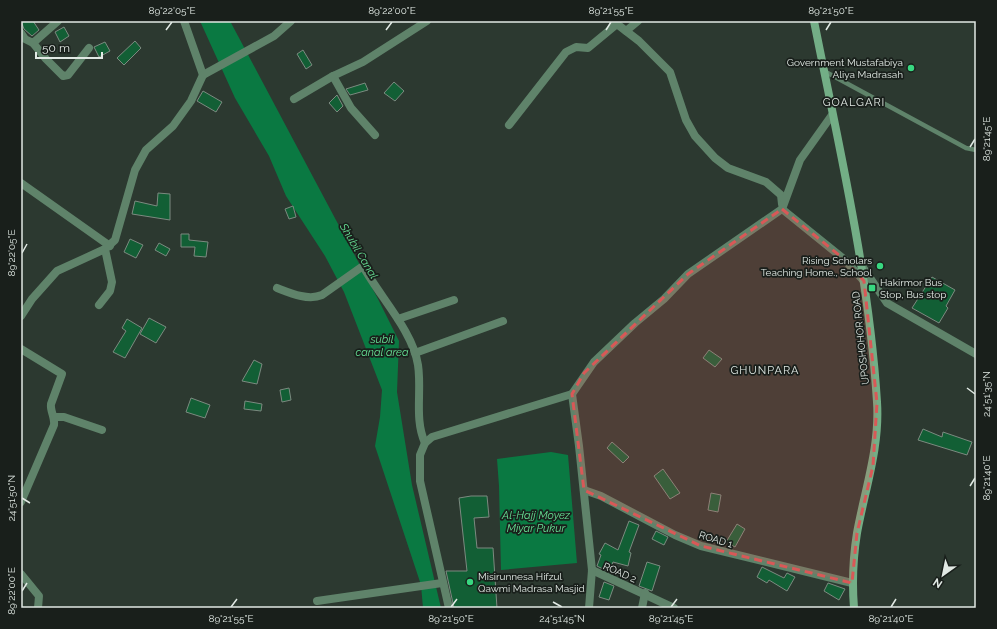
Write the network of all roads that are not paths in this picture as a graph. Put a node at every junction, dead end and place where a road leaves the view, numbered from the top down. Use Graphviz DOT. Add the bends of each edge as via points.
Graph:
graph roads {
  1 [pos="58,21"];
  2 [pos="184,21"];
  3 [pos="291,21"];
  4 [pos="427,21"];
  5 [pos="638,21"];
  6 [pos="814,21"];
  7 [pos="615,23"];
  8 [pos="626,31"];
  9 [pos="22,39"];
  10 [pos="33,42"];
  11 [pos="89,48"];
  12 [pos="824,71"];
  13 [pos="204,75"];
  14 [pos="333,76"];
  15 [pos="294,99"];
  16 [pos="832,115"];
  17 [pos="509,125"];
  18 [pos="375,135"];
  19 [pos="976,150"];
  20 [pos="21,183"];
  21 [pos="782,209"];
  22 [pos="107,247"];
  23 [pos="862,266"];
  24 [pos="864,281"];
  25 [pos="277,288"];
  26 [pos="454,300"];
  27 [pos="99,305"];
  28 [pos="21,316"];
  29 [pos="398,319"];
  30 [pos="503,321"];
  31 [pos="21,349"];
  32 [pos="415,353"];
  33 [pos="976,354"];
  34 [pos="572,394"];
  35 [pos="55,417"];
  36 [pos="102,430"];
  37 [pos="425,443"];
  38 [pos="584,490"];
  39 [pos="21,502"];
  40 [pos="592,570"];
  41 [pos="21,574"];
  42 [pos="442,583"];
  43 [pos="852,583"];
  44 [pos="645,594"];
  45 [pos="317,601"];
  46 [pos="38,608"];
  47 [pos="448,608"];
  48 [pos="589,608"];
  49 [pos="642,608"];
  50 [pos="674,608"];
  51 [pos="854,608"];
  1 -- 10 [label="street"];
  2 -- 13 [label="street"];
  3 -- 13 [label="street" via="274,36"];
  4 -- 14 [label="street" via="363,62"];
  5 -- 8 [label="street"];
  6 -- 12 [label="main road, UPOSHOHOR ROAD"];
  7 -- 8 [label="street"];
  7 -- 17 [label="street" via="588,48 576,47 566,52"];
  8 -- 21 [label="street" via="640,41 670,72 686,120 695,136 728,168 766,182 781,195"];
  9 -- 10 [label="street"];
  10 -- 11 [label="street" via="63,76 68,76"];
  12 -- 16 [label="main road, UPOSHOHOR ROAD"];
  12 -- 19 [label="lane" via="966,148"];
  13 -- 22 [label="street" via="191,101 173,126 146,150 142,157 135,170 116,240"];
  14 -- 15 [label="street"];
  14 -- 18 [label="street" via="351,108"];
  16 -- 21 [label="street" via="800,160"];
  16 -- 23 [label="main road, UPOSHOHOR ROAD"];
  20 -- 22 [label="street"];
  21 -- 24 [label="street" via="844,259"];
  21 -- 34 [label="street" via="688,274 594,362"];
  22 -- 27 [label="street" via="112,282 110,291"];
  22 -- 28 [label="street" via="57,271 32,299"];
  23 -- 24 [label="main road, UPOSHOHOR ROAD"];
  23 -- 33 [label="street" via="887,303"];
  24 -- 43 [label="main road, UPOSHOHOR ROAD" via="877,403 873,466 857,533"];
  25 -- 29 [label="street" via="293,295 316,297 363,266"];
  26 -- 29 [label="street"];
  29 -- 32 [label="street"];
  30 -- 32 [label="street"];
  31 -- 35 [label="street" via="62,374 51,404"];
  32 -- 37 [label="street" via="418,365 420,431"];
  34 -- 37 [label="street" via="432,437"];
  34 -- 38 [label="street"];
  35 -- 36 [label="street" via="64,417"];
  35 -- 39 [label="street" via="54,425"];
  37 -- 42 [label="street" via="420,455 420,481"];
  38 -- 40 [label="street"];
  38 -- 43 [label="street, ROAD 1" via="701,546"];
  40 -- 44 [label="street, ROAD 2"];
  40 -- 48 [label="street, ROAD 2"];
  41 -- 46 [label="street" via="39,596"];
  42 -- 45 [label="street"];
  42 -- 47 [label="street"];
  43 -- 51 [label="main road, UPOSHOHOR ROAD"];
  44 -- 49 [label="street"];
  44 -- 50 [label="street, ROAD 2"];
}
